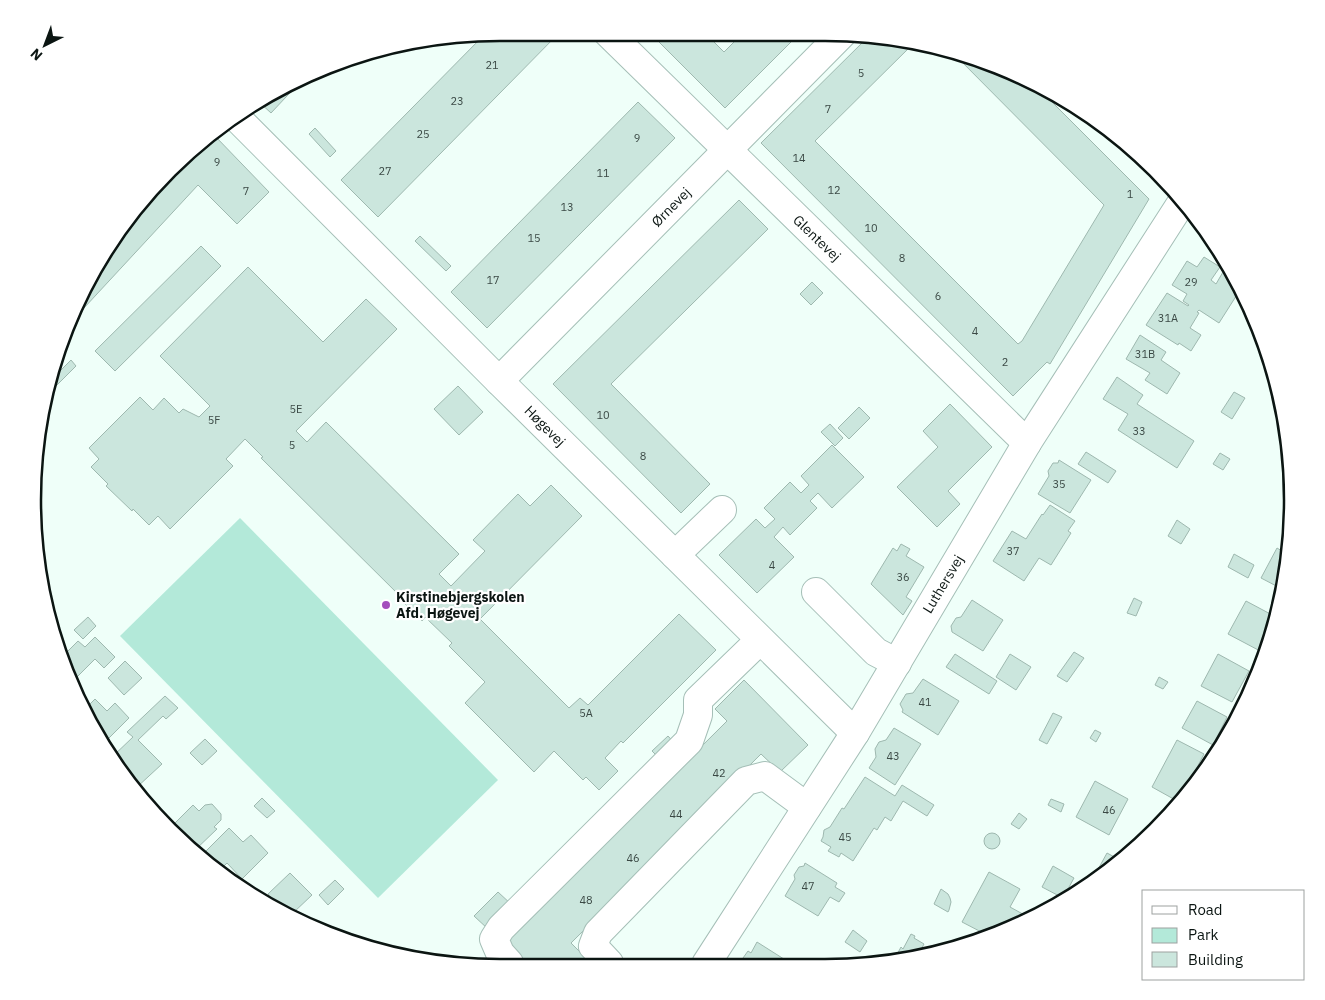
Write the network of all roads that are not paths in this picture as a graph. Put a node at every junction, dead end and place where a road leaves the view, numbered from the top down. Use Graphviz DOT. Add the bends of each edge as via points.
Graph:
graph roads {
  1 [pos="616,41"];
  2 [pos="836,41"];
  3 [pos="244,125"];
  4 [pos="727,151"];
  5 [pos="1178,208"];
  6 [pos="499,381"];
  7 [pos="1027,443"];
  8 [pos="722,510"];
  9 [pos="675,555"];
  10 [pos="816,592"];
  11 [pos="760,640"];
  12 [pos="897,663"];
  13 [pos="855,733"];
  14 [pos="807,807"];
  15 [pos="504,959"];
  16 [pos="605,959"];
  17 [pos="709,959"];
  1 -- 4 [label="street, Glentevej"];
  2 -- 4 [label="street, Ørnevej"];
  3 -- 6 [label="street, Høgevej"];
  4 -- 6 [label="street, Ørnevej"];
  4 -- 7 [label="street, Glentevej"];
  5 -- 7 [label="street, Luthersvej"];
  6 -- 9 [label="street, Høgevej"];
  7 -- 12 [label="street, Luthersvej"];
  8 -- 9 [label="street"];
  9 -- 11 [label="street, Høgevej"];
  10 -- 12 [label="street" via="876,652"];
  11 -- 13 [label="street, Høgevej"];
  11 -- 15 [label="street" via="698,700 698,715 689,741 501,928 494,939"];
  12 -- 13 [label="street, Luthersvej"];
  13 -- 14 [label="street, Luthersvej"];
  14 -- 16 [label="street" via="765,776 746,781 598,933 593,946"];
  14 -- 17 [label="street, Luthersvej"];
}
